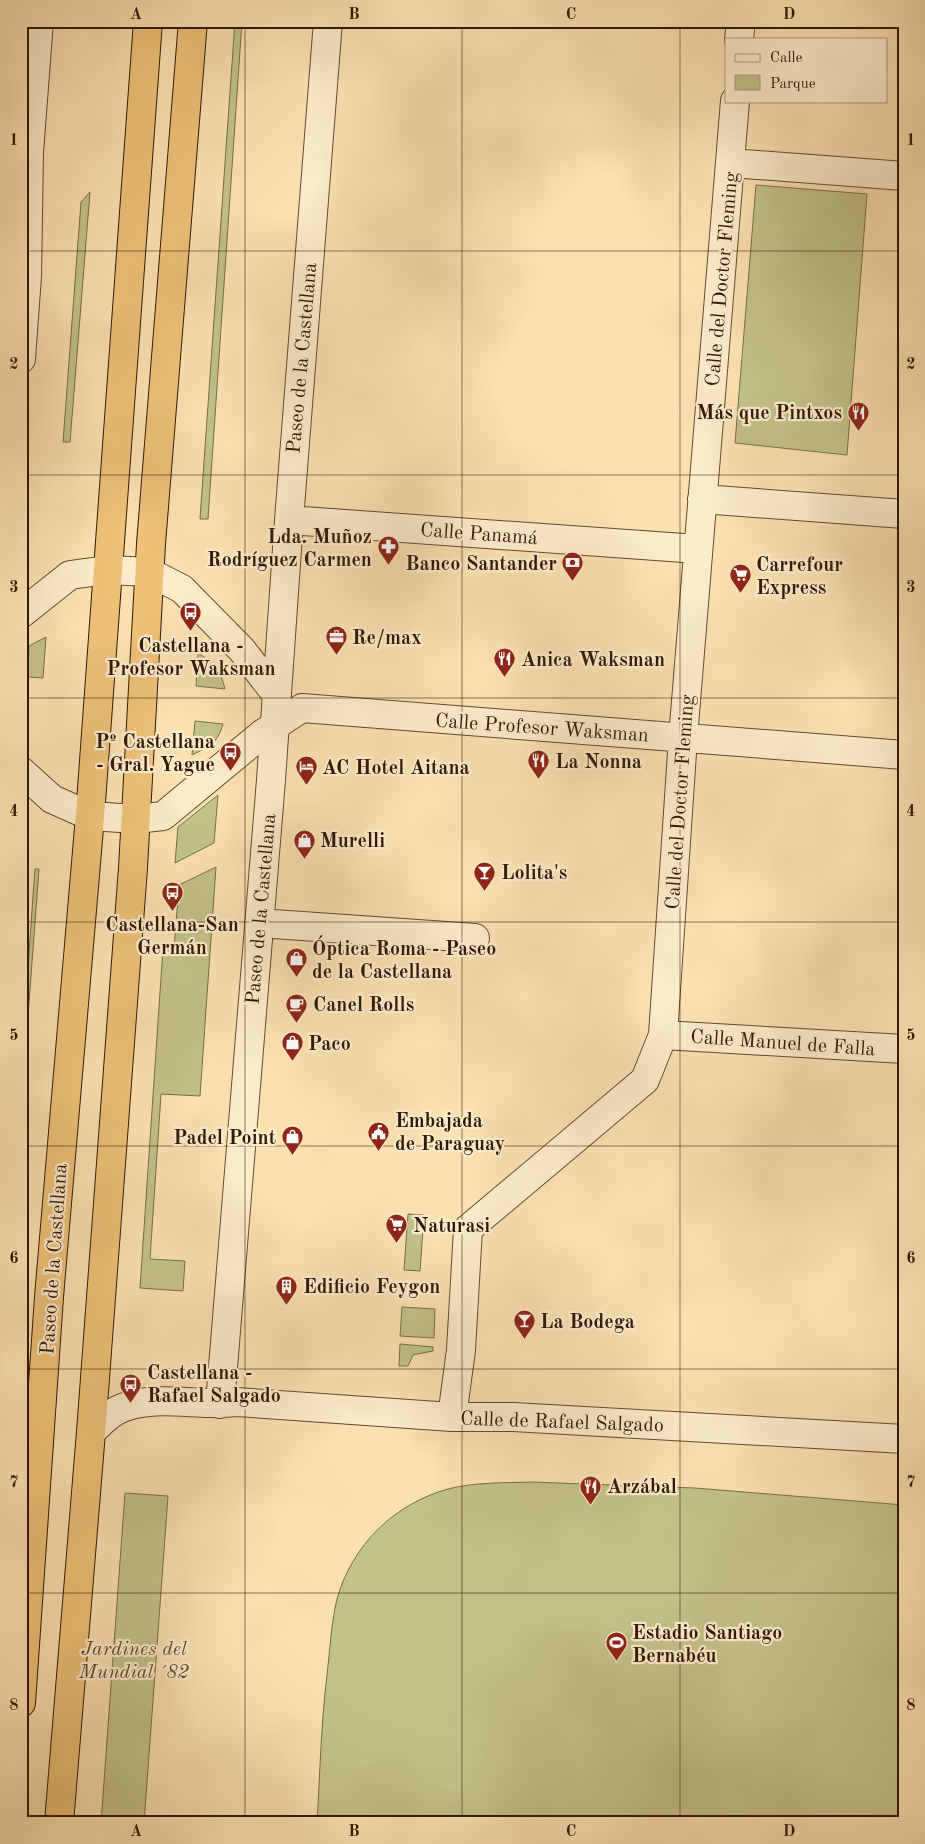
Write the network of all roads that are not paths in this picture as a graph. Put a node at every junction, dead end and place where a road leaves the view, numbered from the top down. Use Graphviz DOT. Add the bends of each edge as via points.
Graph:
graph roads {
  1 [pos="39,21"];
  2 [pos="148,21"];
  3 [pos="193,21"];
  4 [pos="328,21"];
  5 [pos="741,21"];
  6 [pos="739,38"];
  7 [pos="735,102"];
  8 [pos="25,151"];
  9 [pos="730,162"];
  10 [pos="904,176"];
  11 [pos="21,359"];
  12 [pos="702,499"];
  13 [pos="904,514"];
  14 [pos="289,520"];
  15 [pos="698,548"];
  16 [pos="107,570"];
  17 [pos="149,572"];
  18 [pos="21,614"];
  19 [pos="276,694"];
  20 [pos="275,724"];
  21 [pos="683,738"];
  22 [pos="904,755"];
  23 [pos="21,771"];
  24 [pos="90,816"];
  25 [pos="136,819"];
  26 [pos="259,923"];
  27 [pos="475,938"];
  28 [pos="663,1034"];
  29 [pos="904,1049"];
  30 [pos="220,1404"];
  31 [pos="452,1417"];
  32 [pos="91,1432"];
  33 [pos="904,1438"];
  34 [pos="21,1703"];
  35 [pos="59,1823"];
  1 -- 8 [label="street"];
  2 -- 16 [label="highway, Paseo de la Castellana"];
  3 -- 17 [label="highway"];
  4 -- 14 [label="street, Paseo de la Castellana"];
  5 -- 6 [label="street"];
  7 -- 9 [label="street, Calle del Doctor Fleming"];
  8 -- 11 [label="street" via="27,276"];
  9 -- 10 [label="street"];
  9 -- 12 [label="street, Calle del Doctor Fleming"];
  12 -- 13 [label="street"];
  12 -- 15 [label="street, Calle del Doctor Fleming"];
  14 -- 15 [label="street, Calle Panamá"];
  14 -- 19 [label="street, Paseo de la Castellana"];
  15 -- 21 [label="street, Calle del Doctor Fleming"];
  16 -- 17 [label="street"];
  16 -- 18 [label="street" via="70,575"];
  16 -- 24 [label="highway, Paseo de la Castellana"];
  17 -- 19 [label="street" via="182,590 242,650"];
  17 -- 25 [label="highway"];
  19 -- 20 [label="street, Paseo de la Castellana"];
  20 -- 21 [label="street, Calle Profesor Waksman" via="302,708"];
  20 -- 25 [label="street" via="163,816"];
  20 -- 26 [label="street, Paseo de la Castellana"];
  21 -- 22 [label="street, Calle Profesor Waksman"];
  21 -- 28 [label="street, Calle del Doctor Fleming"];
  23 -- 24 [label="street" via="52,799"];
  24 -- 25 [label="street"];
  24 -- 34 [label="highway, Paseo de la Castellana" via="48,1297"];
  25 -- 32 [label="highway"];
  26 -- 27 [label="street"];
  26 -- 30 [label="street, Paseo de la Castellana"];
  28 -- 29 [label="street, Calle Manuel de Falla"];
  28 -- 31 [label="street, Calle del Doctor Fleming" via="645,1080 468,1229 461,1350"];
  30 -- 31 [label="street, Calle de Rafael Salgado" via="238,1402"];
  30 -- 32 [label="street" via="159,1402 122,1408"];
  31 -- 33 [label="street, Calle de Rafael Salgado" via="513,1417"];
  32 -- 35 [label="highway"];
}
